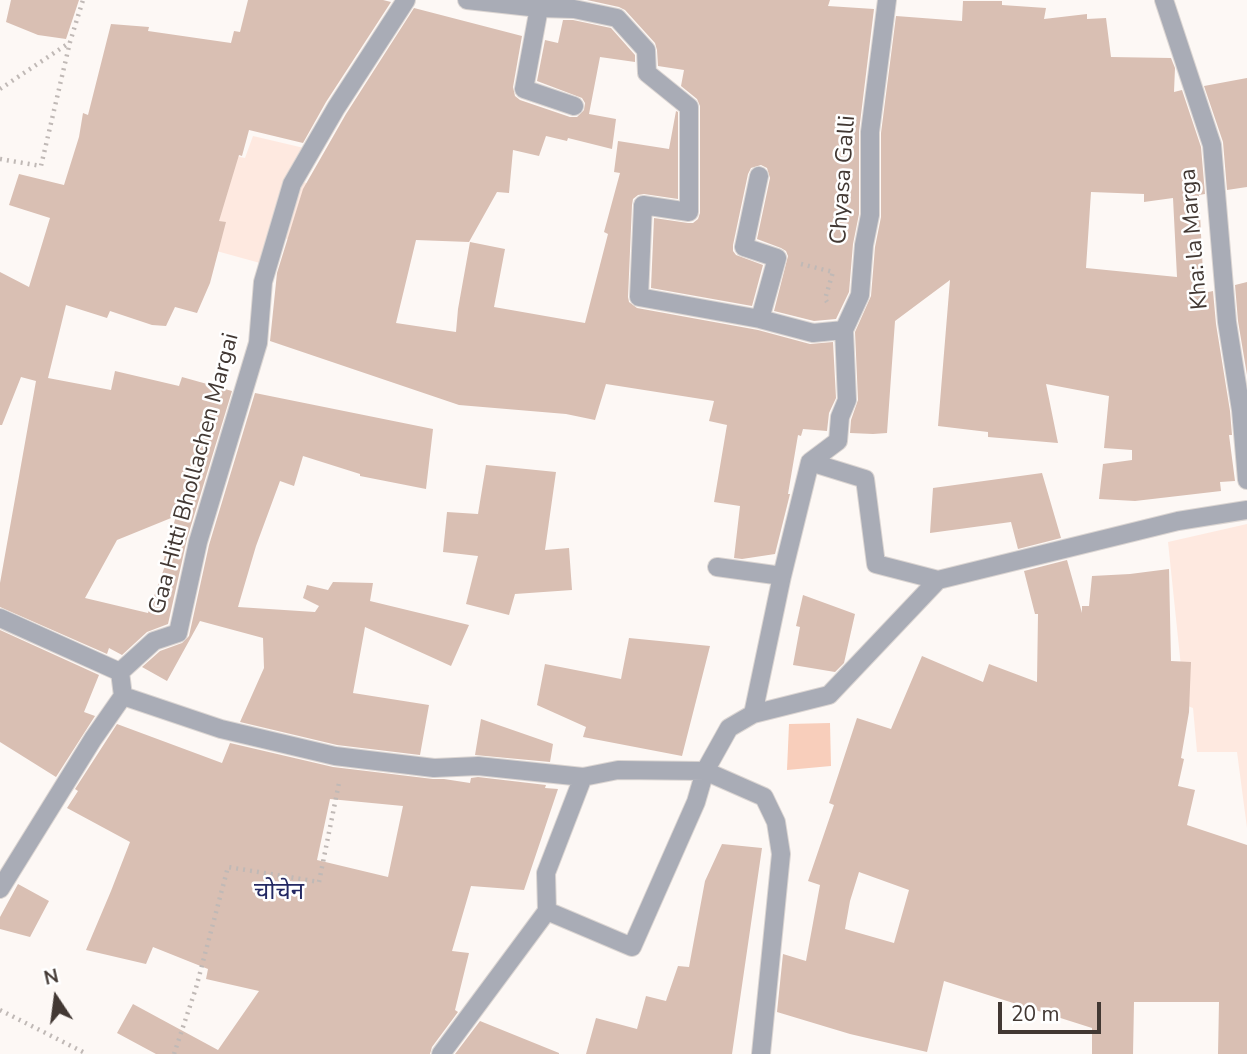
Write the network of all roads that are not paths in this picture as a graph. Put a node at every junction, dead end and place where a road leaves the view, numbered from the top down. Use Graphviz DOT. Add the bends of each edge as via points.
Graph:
graph roads {
  1 [pos="406,0"];
  2 [pos="467,0"];
  3 [pos="887,0"];
  4 [pos="1164,0"];
  5 [pos="575,5"];
  6 [pos="539,8"];
  7 [pos="574,106"];
  8 [pos="759,177"];
  9 [pos="760,319"];
  10 [pos="845,330"];
  11 [pos="810,462"];
  12 [pos="1247,480"];
  13 [pos="1247,510"];
  14 [pos="717,567"];
  15 [pos="782,576"];
  16 [pos="938,580"];
  17 [pos="0,618"];
  18 [pos="120,672"];
  19 [pos="122,696"];
  20 [pos="753,714"];
  21 [pos="705,771"];
  22 [pos="583,777"];
  23 [pos="0,889"];
  24 [pos="548,911"];
  25 [pos="441,1054"];
  26 [pos="761,1054"];
  1 -- 18 [label="street, Gaa Hitti Bhollachen Margai" via="292,184 262,282 258,343 198,542 178,633 155,641"];
  2 -- 6 [label="street"];
  3 -- 10 [label="street, Chyasa Galli" via="870,132 870,215 860,295"];
  4 -- 12 [label="street, Kha: la Marga" via="1212,145"];
  5 -- 6 [label="street"];
  5 -- 9 [label="street" via="617,18 646,50 647,73 689,107 689,212 643,205 639,297"];
  6 -- 7 [label="street" via="518,88"];
  8 -- 9 [label="street" via="744,247 777,258"];
  9 -- 10 [label="street" via="813,333"];
  10 -- 11 [label="street" via="846,400 838,441"];
  11 -- 15 [label="street"];
  11 -- 16 [label="street" via="865,479 876,564"];
  13 -- 16 [label="street" via="1178,521"];
  14 -- 15 [label="street"];
  15 -- 20 [label="street"];
  16 -- 20 [label="street" via="828,695"];
  17 -- 18 [label="street"];
  18 -- 19 [label="street"];
  19 -- 22 [label="street" via="221,729 345,758"];
  19 -- 23 [label="street"];
  20 -- 21 [label="street" via="729,728"];
  21 -- 22 [label="street" via="618,770"];
  21 -- 24 [label="street" via="696,802 632,947"];
  21 -- 26 [label="street" via="764,797 776,822 781,854"];
  22 -- 24 [label="street" via="546,873"];
  24 -- 25 [label="street"];
}
